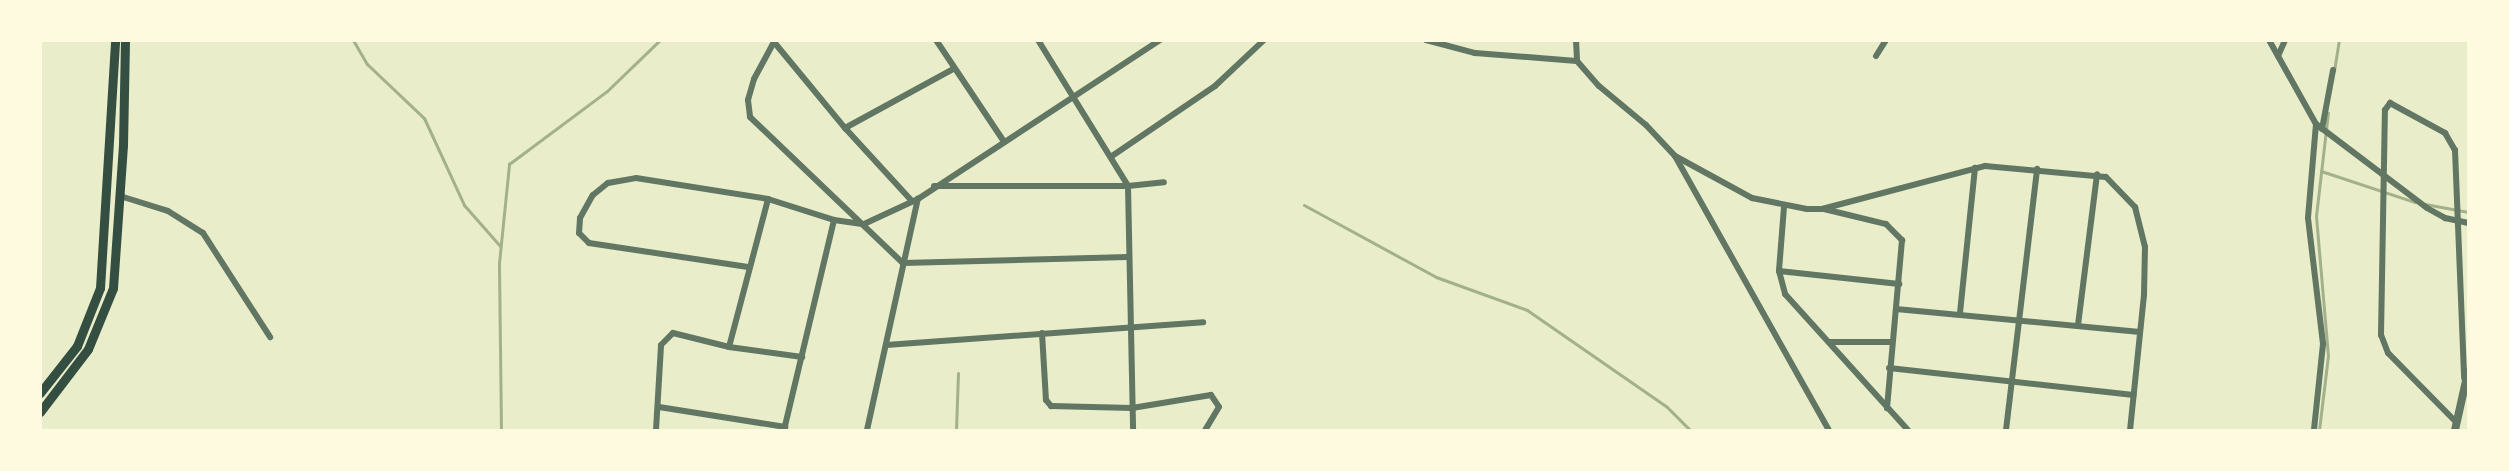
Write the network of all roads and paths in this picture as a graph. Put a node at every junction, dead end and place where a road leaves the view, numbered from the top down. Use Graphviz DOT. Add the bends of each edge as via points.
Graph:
graph roads {
  1 [pos="115,40"];
  2 [pos="125,40"];
  3 [pos="936,40"];
  4 [pos="1038,40"];
  5 [pos="1160,40"];
  6 [pos="1264,40"];
  7 [pos="1426,40"];
  8 [pos="1576,40"];
  9 [pos="1886,40"];
  10 [pos="2269,40"];
  11 [pos="2285,40"];
  12 [pos="774,41"];
  13 [pos="1152,42"];
  14 [pos="1876,56"];
  15 [pos="2278,56"];
  16 [pos="1577,61"];
  17 [pos="953,69"];
  18 [pos="2333,70"];
  19 [pos="1071,97"];
  20 [pos="2316,124"];
  21 [pos="845,128"];
  22 [pos="2322,129"];
  23 [pos="1003,140"];
  24 [pos="1112,156"];
  25 [pos="1675,156"];
  26 [pos="1975,168"];
  27 [pos="2037,169"];
  28 [pos="2097,174"];
  29 [pos="2386,178"];
  30 [pos="1164,182"];
  31 [pos="934,186"];
  32 [pos="1128,186"];
  33 [pos="120,196"];
  34 [pos="768,200"];
  35 [pos="914,200"];
  36 [pos="1784,207"];
  37 [pos="1822,209"];
  38 [pos="834,220"];
  39 [pos="2458,222"];
  40 [pos="2469,223"];
  41 [pos="864,224"];
  42 [pos="1128,257"];
  43 [pos="903,263"];
  44 [pos="748,267"];
  45 [pos="1779,271"];
  46 [pos="1899,284"];
  47 [pos="1896,309"];
  48 [pos="1960,313"];
  49 [pos="2019,320"];
  50 [pos="1203,322"];
  51 [pos="1133,324"];
  52 [pos="2078,325"];
  53 [pos="2140,332"];
  54 [pos="1042,333"];
  55 [pos="270,337"];
  56 [pos="1829,342"];
  57 [pos="1892,342"];
  58 [pos="886,345"];
  59 [pos="729,347"];
  60 [pos="802,357"];
  61 [pos="1889,368"];
  62 [pos="2467,375"];
  63 [pos="2010,383"];
  64 [pos="40,393"];
  65 [pos="2134,395"];
  66 [pos="659,407"];
  67 [pos="1132,408"];
  68 [pos="1887,409"];
  69 [pos="40,412"];
  70 [pos="2456,427"];
  71 [pos="784,429"];
  72 [pos="656,430"];
  73 [pos="867,430"];
  74 [pos="1133,430"];
  75 [pos="1204,430"];
  76 [pos="1829,430"];
  77 [pos="1908,430"];
  78 [pos="2006,430"];
  79 [pos="2130,430"];
  80 [pos="2314,430"];
  1 -- 64 [label="main road" via="100,288 77,346"];
  2 -- 33 [label="main road"];
  3 -- 17 [label="street"];
  4 -- 19 [label="street"];
  5 -- 13 [label="street"];
  6 -- 24 [label="street" via="1215,86"];
  7 -- 16 [label="street" via="1475,53"];
  8 -- 16 [label="street"];
  9 -- 14 [label="street"];
  10 -- 15 [label="street"];
  11 -- 15 [label="street"];
  12 -- 21 [label="street"];
  12 -- 41 [label="street" via="754,79 748,112"];
  13 -- 19 [label="street"];
  15 -- 20 [label="street"];
  16 -- 25 [label="street"];
  17 -- 21 [label="street"];
  17 -- 23 [label="street"];
  18 -- 22 [label="street"];
  19 -- 23 [label="street"];
  19 -- 24 [label="street"];
  20 -- 22 [label="street"];
  20 -- 80 [label="street" via="2308,218 2323,344"];
  21 -- 35 [label="street"];
  22 -- 29 [label="street"];
  23 -- 31 [label="street"];
  24 -- 32 [label="street"];
  25 -- 36 [label="street" via="1725,186"];
  25 -- 76 [label="street"];
  26 -- 27 [label="street"];
  26 -- 37 [label="street"];
  26 -- 48 [label="street"];
  27 -- 28 [label="street"];
  27 -- 49 [label="street"];
  28 -- 52 [label="street"];
  28 -- 53 [label="street" via="2129,197 2138,214 2145,270"];
  29 -- 39 [label="street" via="2427,208"];
  29 -- 39 [label="street" via="2385,110 2390,104 2445,133 2457,160"];
  29 -- 70 [label="street" via="2383,344"];
  30 -- 32 [label="street"];
  31 -- 32 [label="street"];
  31 -- 35 [label="street"];
  32 -- 42 [label="street"];
  33 -- 55 [label="street" via="168,211 203,232"];
  33 -- 69 [label="main road" via="116,269 107,309 88,349"];
  34 -- 38 [label="street"];
  34 -- 44 [label="street"];
  34 -- 44 [label="street" via="624,178 599,190 580,218 579,233 589,243"];
  35 -- 41 [label="street"];
  35 -- 43 [label="street" via="916,219"];
  36 -- 37 [label="street"];
  36 -- 45 [label="street"];
  37 -- 46 [label="street" via="1886,224 1899,234 1903,248"];
  38 -- 41 [label="street"];
  38 -- 60 [label="street"];
  39 -- 40 [label="street"];
  39 -- 62 [label="street"];
  41 -- 43 [label="street"];
  42 -- 43 [label="street"];
  42 -- 51 [label="street"];
  43 -- 58 [label="street"];
  44 -- 59 [label="street"];
  45 -- 46 [label="street"];
  45 -- 56 [label="street" via="1790,302"];
  46 -- 47 [label="street"];
  47 -- 48 [label="street"];
  47 -- 57 [label="street"];
  48 -- 49 [label="street"];
  49 -- 52 [label="street"];
  49 -- 63 [label="street"];
  50 -- 51 [label="street"];
  51 -- 54 [label="street"];
  51 -- 67 [label="street"];
  52 -- 53 [label="street"];
  53 -- 65 [label="street"];
  54 -- 58 [label="street"];
  54 -- 67 [label="street" via="1046,400 1056,407"];
  56 -- 57 [label="street"];
  56 -- 68 [label="street"];
  57 -- 61 [label="street"];
  58 -- 73 [label="street"];
  59 -- 60 [label="street"];
  59 -- 66 [label="street" via="673,333 667,336 660,358"];
  60 -- 71 [label="street"];
  61 -- 63 [label="street"];
  61 -- 68 [label="street"];
  62 -- 70 [label="street"];
  63 -- 65 [label="street"];
  63 -- 78 [label="street"];
  65 -- 79 [label="street"];
  66 -- 71 [label="street"];
  66 -- 72 [label="street"];
  67 -- 74 [label="street"];
  67 -- 75 [label="street" via="1211,395 1219,407"];
  68 -- 77 [label="street"];
}
